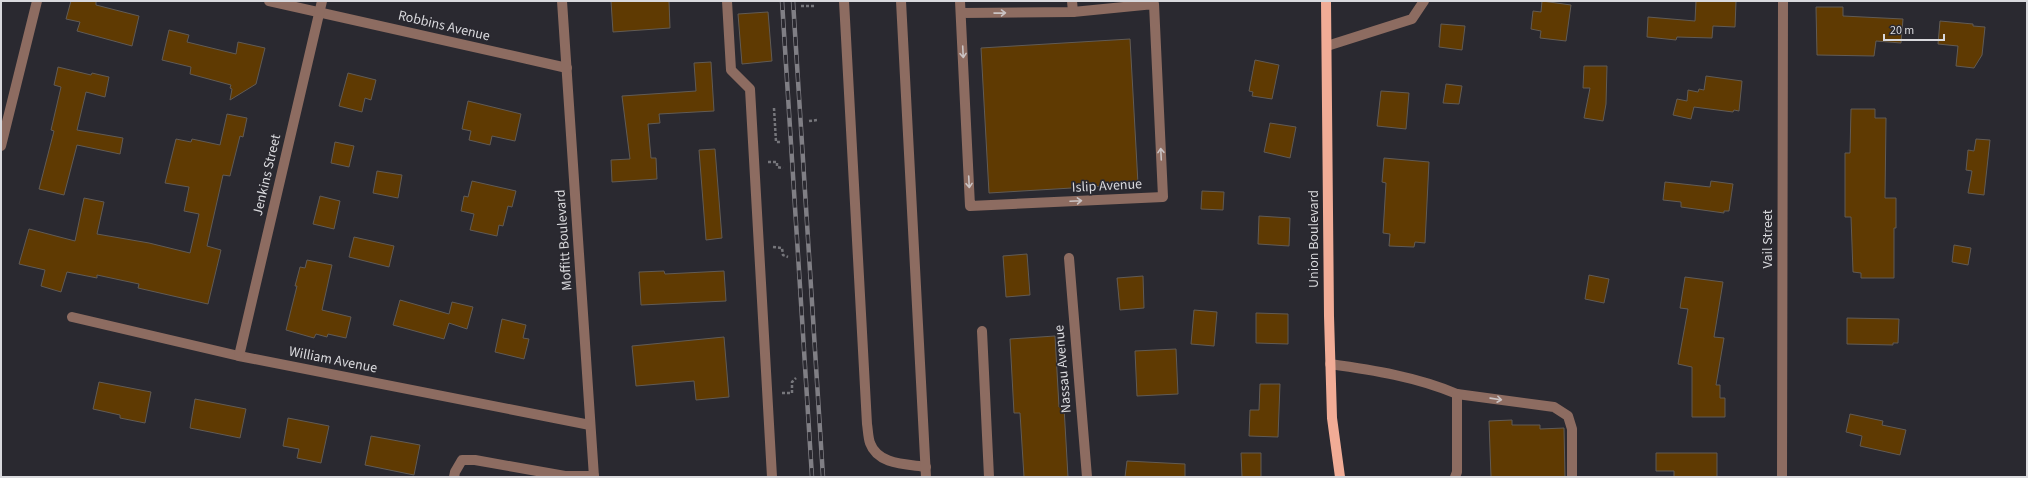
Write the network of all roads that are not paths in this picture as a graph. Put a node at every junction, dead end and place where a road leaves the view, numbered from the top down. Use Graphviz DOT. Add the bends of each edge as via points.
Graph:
graph roads {
  1 [pos="38,1"];
  2 [pos="269,1"];
  3 [pos="322,1"];
  4 [pos="562,1"];
  5 [pos="727,1"];
  6 [pos="844,1"];
  7 [pos="901,1"];
  8 [pos="960,1"];
  9 [pos="1072,1"];
  10 [pos="1326,1"];
  11 [pos="1424,1"];
  12 [pos="1783,1"];
  13 [pos="1073,12"];
  14 [pos="319,13"];
  15 [pos="962,13"];
  16 [pos="1327,46"];
  17 [pos="567,68"];
  18 [pos="1,146"];
  19 [pos="1068,258"];
  20 [pos="72,317"];
  21 [pos="982,331"];
  22 [pos="239,356"];
  23 [pos="1330,364"];
  24 [pos="1457,394"];
  25 [pos="590,425"];
  26 [pos="926,472"];
  27 [pos="594,476"];
  28 [pos="454,477"];
  29 [pos="772,477"];
  30 [pos="989,477"];
  31 [pos="1087,477"];
  32 [pos="1340,477"];
  33 [pos="1455,477"];
  34 [pos="1572,477"];
  35 [pos="1782,477"];
  1 -- 18 [label="street"];
  2 -- 14 [label="street, Robbins Avenue"];
  3 -- 14 [label="street, Jenkins Street"];
  4 -- 17 [label="street, Moffitt Boulevard"];
  5 -- 29 [label="street" via="731,70 750,89"];
  6 -- 26 [label="street" via="870,444 880,456 894,463"];
  7 -- 26 [label="street"];
  8 -- 15 [label="street"];
  9 -- 13 [label="street"];
  10 -- 16 [label="main road, Union Boulevard"];
  11 -- 16 [label="street" via="1412,19"];
  12 -- 35 [label="street, Vail Street"];
  15 -- 13 [label="street, one-way"];
  15 -- 13 [label="street, Islip Avenue, one-way" via="970,206 1163,197 1154,4"];
  14 -- 17 [label="street, Robbins Avenue"];
  14 -- 22 [label="street, Jenkins Street"];
  16 -- 23 [label="main road, Union Boulevard"];
  17 -- 25 [label="street, Moffitt Boulevard"];
  19 -- 31 [label="street, Nassau Avenue"];
  20 -- 22 [label="street, William Avenue"];
  21 -- 30 [label="street"];
  22 -- 25 [label="street, William Avenue"];
  23 -- 24 [label="street" via="1380,371 1441,387"];
  23 -- 32 [label="main road, Union Boulevard" via="1332,418"];
  24 -- 33 [label="street"];
  24 -- 34 [label="street, one-way" via="1554,407 1568,416 1572,429"];
  25 -- 27 [label="street, Moffitt Boulevard"];
  27 -- 28 [label="street" via="565,476 462,460"];
}
